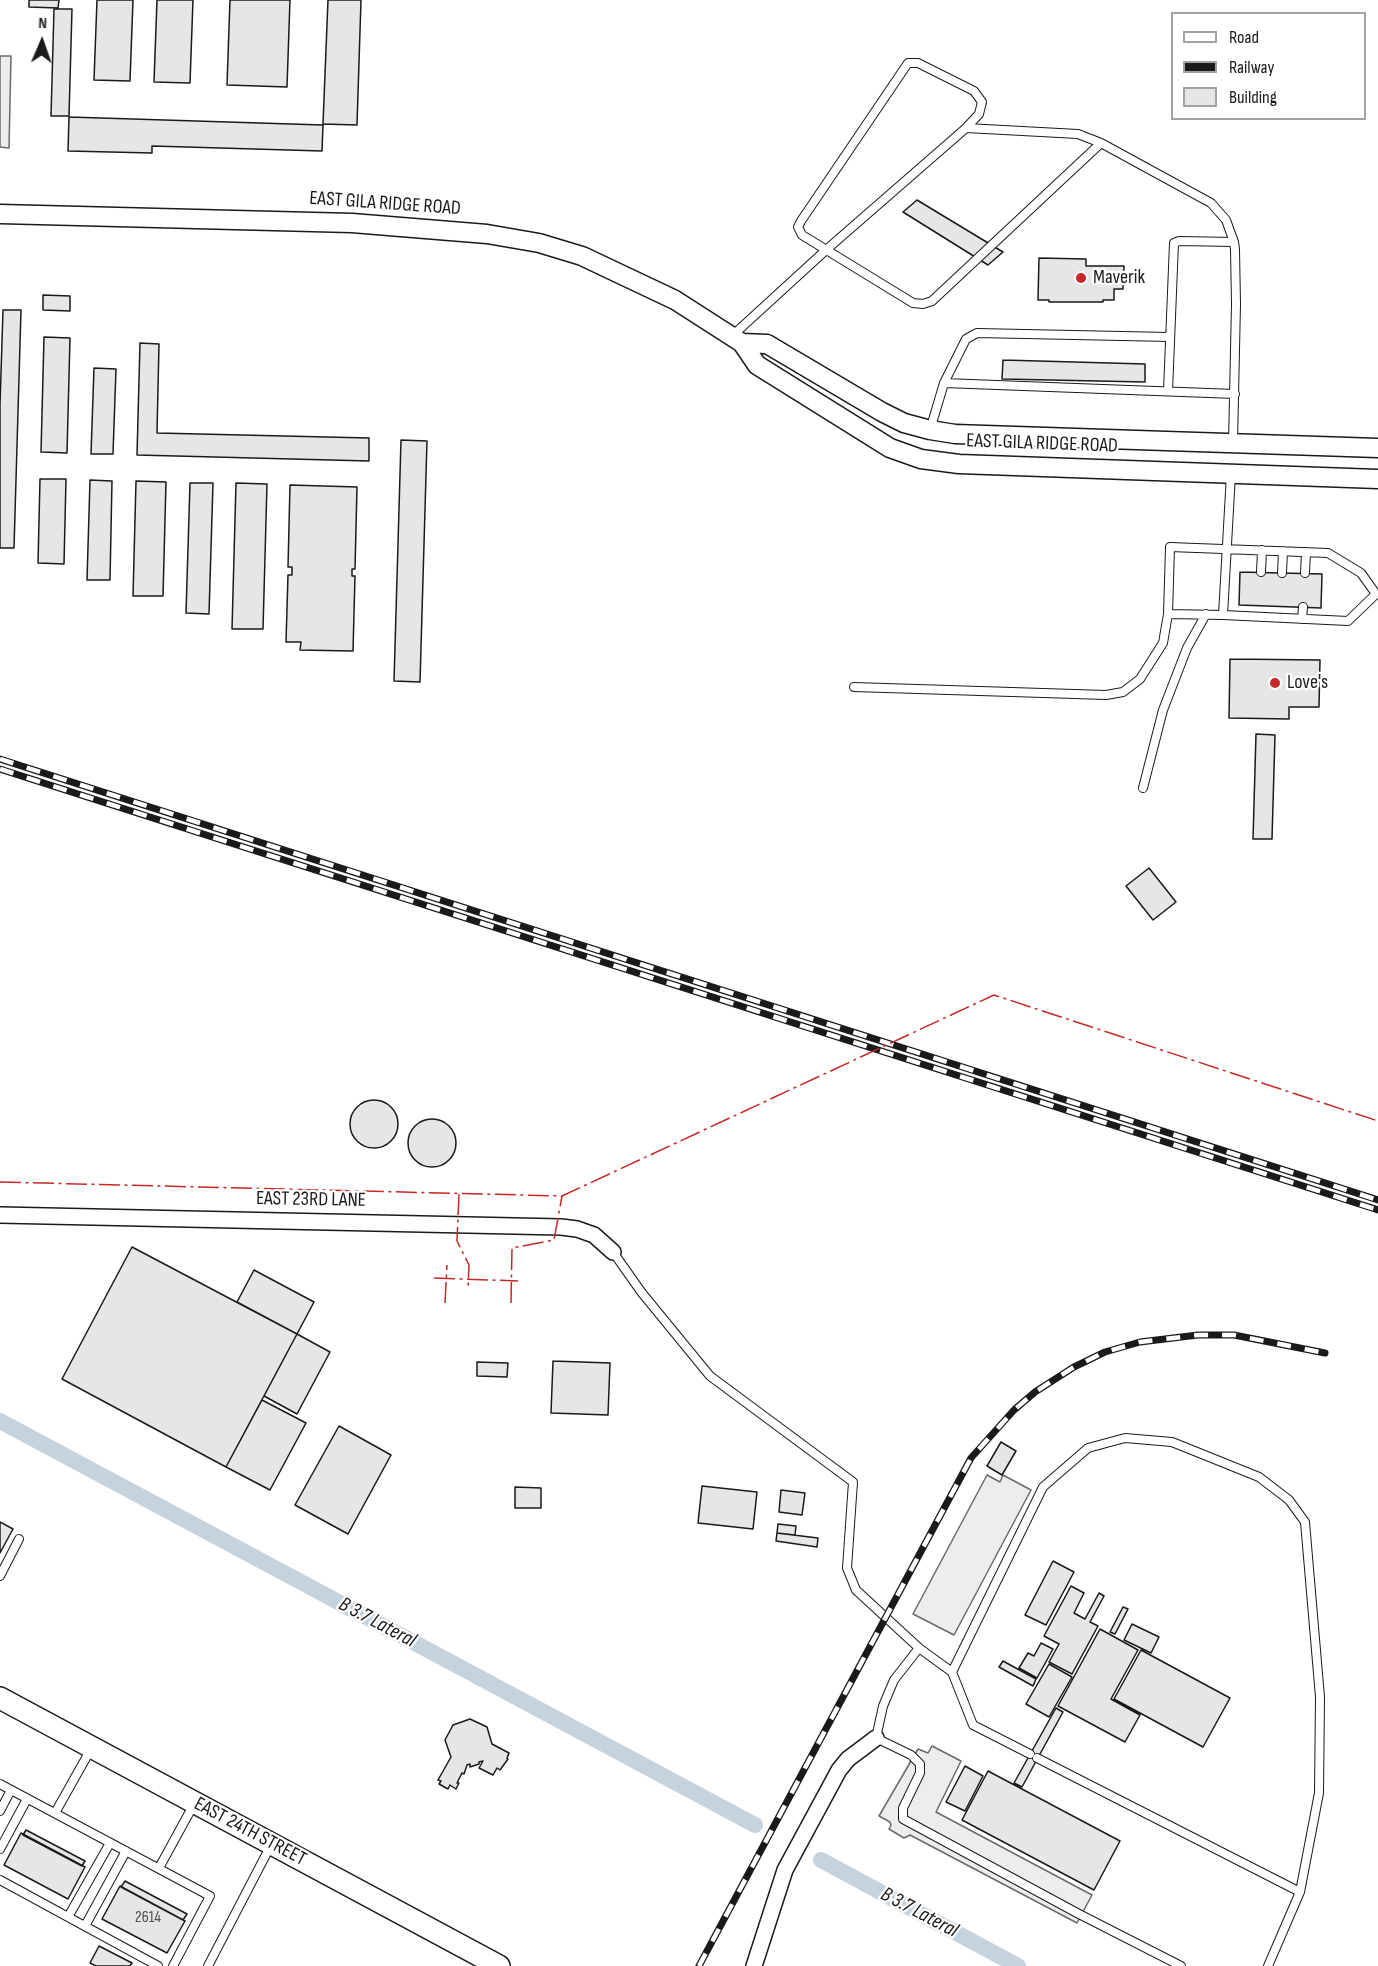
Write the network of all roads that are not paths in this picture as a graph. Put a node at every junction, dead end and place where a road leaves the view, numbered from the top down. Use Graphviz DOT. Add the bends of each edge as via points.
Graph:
graph roads {
  1 [pos="966,129"];
  2 [pos="1101,143"];
  3 [pos="0,214"];
  4 [pos="1234,242"];
  5 [pos="826,250"];
  6 [pos="1170,337"];
  7 [pos="736,340"];
  8 [pos="944,383"];
  9 [pos="1168,391"];
  10 [pos="1235,394"];
  11 [pos="930,430"];
  12 [pos="1233,444"];
  13 [pos="1378,448"];
  14 [pos="1232,472"];
  15 [pos="1378,479"];
  16 [pos="1226,549"];
  17 [pos="1262,550"];
  18 [pos="1283,551"];
  19 [pos="1306,552"];
  20 [pos="1261,572"];
  21 [pos="1282,573"];
  22 [pos="1305,573"];
  23 [pos="1259,606"];
  24 [pos="1281,606"];
  25 [pos="1303,607"];
  26 [pos="1168,614"];
  27 [pos="1206,614"];
  28 [pos="1223,615"];
  29 [pos="1259,617"];
  30 [pos="1280,618"];
  31 [pos="1302,619"];
  32 [pos="854,687"];
  33 [pos="1143,788"];
  34 [pos="0,1215"];
  35 [pos="613,1252"];
  36 [pos="19,1539"];
  37 [pos="0,1576"];
  38 [pos="919,1648"];
  39 [pos="952,1672"];
  40 [pos="0,1698"];
  41 [pos="876,1738"];
  42 [pos="92,1747"];
  43 [pos="0,1784"];
  44 [pos="11,1790"];
  45 [pos="27,1798"];
  46 [pos="194,1802"];
  47 [pos="0,1811"];
  48 [pos="54,1813"];
  49 [pos="110,1842"];
  50 [pos="271,1843"];
  51 [pos="0,1849"];
  52 [pos="126,1851"];
  53 [pos="159,1868"];
  54 [pos="0,1880"];
  55 [pos="1300,1892"];
  56 [pos="68,1917"];
  57 [pos="85,1926"];
  58 [pos="158,1966"];
  59 [pos="173,1966"];
  60 [pos="208,1966"];
  61 [pos="499,1966"];
  62 [pos="754,1966"];
  63 [pos="1181,1966"];
  64 [pos="1268,1966"];
  1 -- 2 [label="lane" via="1078,134"];
  1 -- 5 [label="lane"];
  1 -- 5 [label="lane" via="979,114 982,102 974,91 918,63 908,63 798,227 802,235"];
  2 -- 4 [label="lane" via="1211,203 1226,220"];
  2 -- 5 [label="lane" via="932,301 914,303"];
  3 -- 7 [label="street, EAST GILA RIDGE ROAD" via="352,223 487,234 582,256 675,300"];
  4 -- 6 [label="lane" via="1174,243"];
  4 -- 10 [label="lane"];
  5 -- 7 [label="lane"];
  6 -- 8 [label="lane" via="977,333 966,339"];
  6 -- 9 [label="lane"];
  7 -- 11 [label="street, EAST GILA RIDGE ROAD" via="767,344 882,412"];
  7 -- 14 [label="street, EAST GILA RIDGE ROAD" via="757,365 890,448 921,459 959,464"];
  8 -- 9 [label="lane"];
  8 -- 11 [label="lane"];
  9 -- 10 [label="lane"];
  10 -- 12 [label="lane"];
  11 -- 12 [label="street, EAST GILA RIDGE ROAD"];
  12 -- 13 [label="street, EAST GILA RIDGE ROAD"];
  14 -- 15 [label="street, EAST GILA RIDGE ROAD"];
  14 -- 16 [label="lane"];
  16 -- 17 [label="lane"];
  16 -- 26 [label="lane" via="1170,547"];
  16 -- 28 [label="lane"];
  17 -- 18 [label="lane"];
  17 -- 20 [label="lane"];
  18 -- 19 [label="lane"];
  18 -- 21 [label="lane"];
  19 -- 22 [label="lane"];
  19 -- 31 [label="lane" via="1328,553 1361,573 1376,594 1348,621"];
  23 -- 29 [label="lane"];
  24 -- 30 [label="lane"];
  25 -- 31 [label="lane"];
  26 -- 27 [label="lane"];
  26 -- 32 [label="lane" via="1162,643 1140,679 1123,692 1106,695"];
  27 -- 28 [label="lane"];
  27 -- 33 [label="lane" via="1187,648 1162,710"];
  28 -- 29 [label="lane"];
  29 -- 30 [label="lane"];
  30 -- 31 [label="lane"];
  34 -- 35 [label="street, EAST 23RD LANE" via="561,1227 594,1235"];
  35 -- 38 [label="lane" via="710,1376 853,1482 847,1568 856,1590"];
  36 -- 37 [label="lane"];
  38 -- 39 [label="lane"];
  38 -- 41 [label="lane" via="894,1680"];
  39 -- 55 [label="lane" via="973,1725"];
  39 -- 55 [label="lane" via="1043,1487 1088,1448 1125,1438 1172,1442 1259,1477 1289,1500 1305,1522 1320,1698 1319,1793"];
  40 -- 42 [label="main road, EAST 24TH STREET"];
  41 -- 62 [label="street" via="839,1770 785,1870"];
  41 -- 63 [label="lane" via="911,1755 920,1764 903,1819"];
  42 -- 46 [label="main road, EAST 24TH STREET"];
  42 -- 48 [label="lane"];
  43 -- 44 [label="lane"];
  44 -- 45 [label="lane"];
  44 -- 47 [label="lane"];
  45 -- 48 [label="lane"];
  45 -- 51 [label="lane"];
  46 -- 50 [label="main road, EAST 24TH STREET"];
  46 -- 53 [label="lane"];
  48 -- 49 [label="lane"];
  49 -- 52 [label="lane"];
  49 -- 56 [label="lane"];
  50 -- 60 [label="lane"];
  50 -- 61 [label="main road, EAST 24TH STREET"];
  52 -- 53 [label="lane"];
  52 -- 57 [label="lane"];
  53 -- 59 [label="lane" via="210,1896"];
  54 -- 56 [label="lane"];
  55 -- 64 [label="lane"];
  56 -- 57 [label="lane"];
  57 -- 58 [label="lane"];
}
